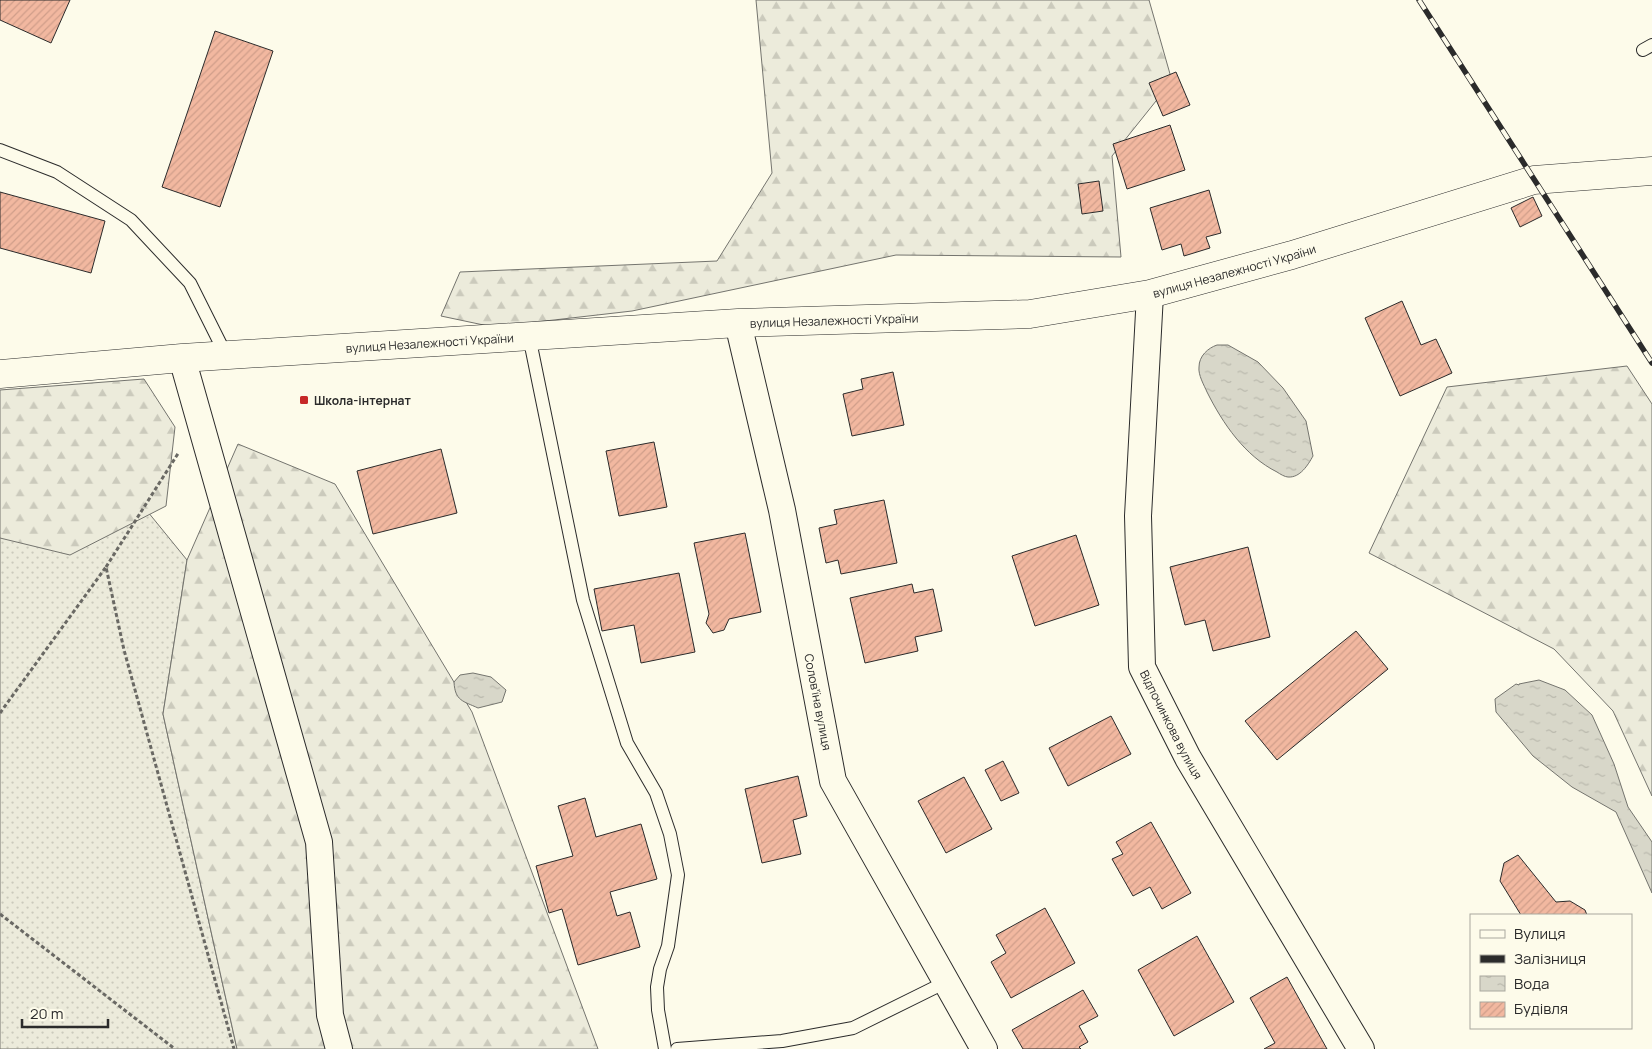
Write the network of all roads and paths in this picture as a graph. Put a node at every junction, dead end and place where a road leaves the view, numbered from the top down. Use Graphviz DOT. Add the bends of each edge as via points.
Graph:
graph roads {
  1 [pos="0,150"];
  2 [pos="1652,171"];
  3 [pos="1150,294"];
  4 [pos="738,323"];
  5 [pos="529,336"];
  6 [pos="226,355"];
  7 [pos="182,358"];
  8 [pos="0,374"];
  9 [pos="199,420"];
  10 [pos="106,567"];
  11 [pos="0,713"];
  12 [pos="0,914"];
  13 [pos="946,982"];
  14 [pos="175,1049"];
  15 [pos="234,1049"];
  16 [pos="339,1049"];
  17 [pos="665,1049"];
  18 [pos="677,1049"];
  19 [pos="984,1049"];
  20 [pos="1361,1049"];
  1 -- 6 [label="lane" via="57,172 131,220 190,283"];
  2 -- 3 [label="main road, вулиця Незалежності України" via="1534,180 1292,255"];
  3 -- 4 [label="main road, вулиця Незалежності України" via="1030,314"];
  3 -- 20 [label="street, Відпочинкова вулиця" via="1138,516 1142,667 1188,758"];
  4 -- 5 [label="main road, вулиця Незалежності України"];
  4 -- 13 [label="street, Соловʼїна вулиця" via="782,510 833,781"];
  5 -- 6 [label="main road, вулиця Незалежності України"];
  5 -- 17 [label="lane" via="583,600 627,743 656,793 670,834 678,875 668,946 657,987"];
  6 -- 7 [label="main road, вулиця Незалежності України"];
  7 -- 8 [label="main road, вулиця Незалежності України"];
  7 -- 9 [label="street"];
  9 -- 10 [label="path"];
  9 -- 16 [label="street" via="320,842 330,1014"];
  10 -- 11 [label="path"];
  10 -- 15 [label="path" via="124,650"];
  12 -- 14 [label="path"];
  13 -- 18 [label="lane" via="853,1028 782,1041"];
  13 -- 19 [label="street, Соловʼїна вулиця"];
}
